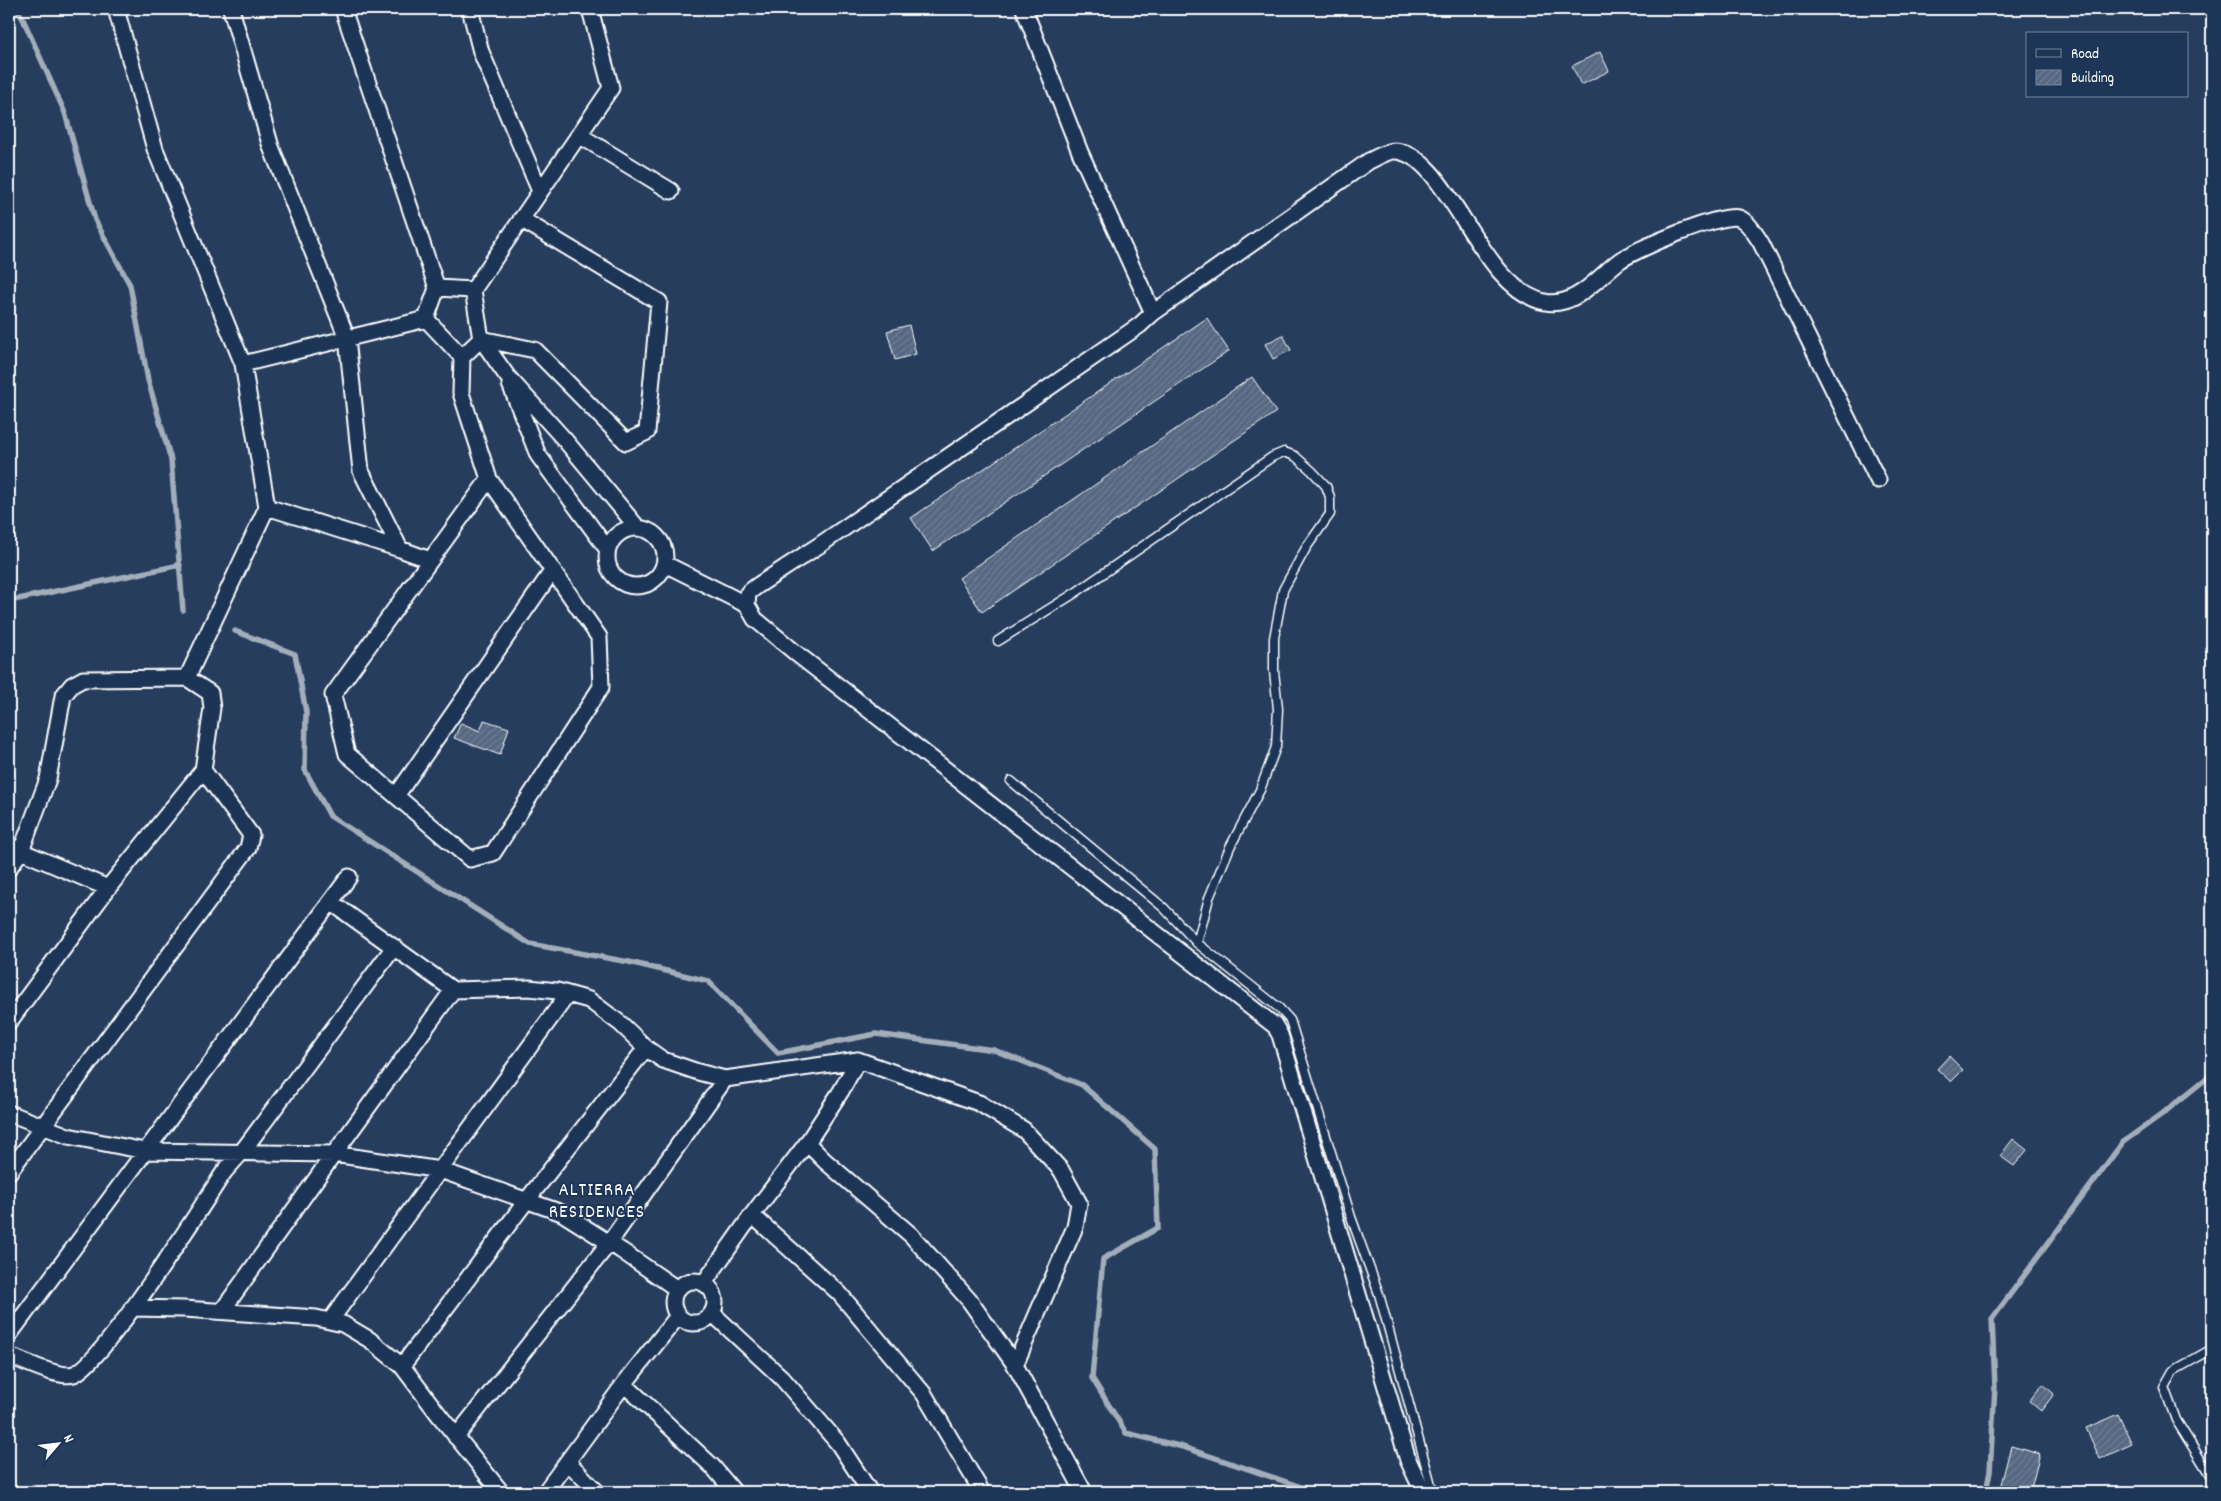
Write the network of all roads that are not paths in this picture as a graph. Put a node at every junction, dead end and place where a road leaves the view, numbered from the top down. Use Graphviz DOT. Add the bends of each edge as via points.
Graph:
graph roads {
  1 [pos="116,9"];
  2 [pos="232,9"];
  3 [pos="343,9"];
  4 [pos="470,9"];
  5 [pos="590,9"];
  6 [pos="1024,9"];
  7 [pos="579,135"];
  8 [pos="540,191"];
  9 [pos="671,191"];
  10 [pos="521,219"];
  11 [pos="437,288"];
  12 [pos="472,290"];
  13 [pos="1153,313"];
  14 [pos="426,319"];
  15 [pos="347,338"];
  16 [pos="481,339"];
  17 [pos="462,356"];
  18 [pos="243,364"];
  19 [pos="507,376"];
  20 [pos="489,479"];
  21 [pos="1878,480"];
  22 [pos="267,507"];
  23 [pos="637,528"];
  24 [pos="400,549"];
  25 [pos="608,550"];
  26 [pos="430,560"];
  27 [pos="665,564"];
  28 [pos="553,570"];
  29 [pos="747,605"];
  30 [pos="998,641"];
  31 [pos="187,678"];
  32 [pos="203,770"];
  33 [pos="1011,781"];
  34 [pos="396,796"];
  35 [pos="15,849"];
  36 [pos="9,868"];
  37 [pos="349,877"];
  38 [pos="108,888"];
  39 [pos="331,902"];
  40 [pos="1197,943"];
  41 [pos="394,947"];
  42 [pos="454,990"];
  43 [pos="568,994"];
  44 [pos="9,1022"];
  45 [pos="646,1048"];
  46 [pos="858,1060"];
  47 [pos="725,1079"];
  48 [pos="9,1113"];
  49 [pos="42,1126"];
  50 [pos="808,1143"];
  51 [pos="145,1150"];
  52 [pos="242,1153"];
  53 [pos="334,1154"];
  54 [pos="440,1170"];
  55 [pos="9,1172"];
  56 [pos="527,1200"];
  57 [pos="752,1215"];
  58 [pos="609,1242"];
  59 [pos="704,1284"];
  60 [pos="677,1289"];
  61 [pos="132,1308"];
  62 [pos="222,1311"];
  63 [pos="712,1313"];
  64 [pos="678,1316"];
  65 [pos="330,1321"];
  66 [pos="9,1335"];
  67 [pos="2212,1348"];
  68 [pos="9,1356"];
  69 [pos="1015,1365"];
  70 [pos="402,1366"];
  71 [pos="624,1384"];
  72 [pos="456,1436"];
  73 [pos="568,1462"];
  74 [pos="2212,1478"];
  75 [pos="501,1492"];
  76 [pos="545,1492"];
  77 [pos="597,1492"];
  78 [pos="734,1492"];
  79 [pos="870,1492"];
  80 [pos="982,1492"];
  81 [pos="1084,1492"];
  82 [pos="1423,1492"];
  83 [pos="1433,1492"];
  1 -- 18 [label="street" via="155,149"];
  2 -- 15 [label="street" via="271,147"];
  3 -- 11 [label="street"];
  4 -- 8 [label="street" via="482,52"];
  5 -- 7 [label="street" via="611,88"];
  6 -- 13 [label="street" via="1080,152"];
  7 -- 8 [label="street"];
  7 -- 9 [label="street"];
  8 -- 10 [label="street"];
  10 -- 12 [label="street"];
  10 -- 16 [label="street" via="659,302 647,432 626,442 536,350"];
  11 -- 12 [label="street"];
  11 -- 14 [label="street"];
  12 -- 16 [label="street"];
  13 -- 21 [label="street" via="1369,161 1394,151 1416,158 1431,172 1496,268 1525,294 1546,302 1574,298 1634,252 1723,219 1738,218 1748,223 1761,243"];
  13 -- 29 [label="street" via="846,528 757,586 748,593"];
  14 -- 15 [label="street"];
  14 -- 17 [label="street"];
  15 -- 18 [label="street"];
  15 -- 24 [label="street" via="361,471"];
  16 -- 17 [label="street"];
  16 -- 19 [label="street"];
  17 -- 20 [label="street" via="461,393"];
  18 -- 22 [label="street"];
  19 -- 23 [label="street"];
  19 -- 25 [label="street" via="538,455"];
  20 -- 26 [label="street"];
  20 -- 28 [label="street"];
  22 -- 24 [label="street"];
  22 -- 31 [label="street"];
  23 -- 25 [label="street" via="624,530 614,538"];
  23 -- 27 [label="street" via="649,530 659,539 665,551"];
  24 -- 26 [label="street"];
  25 -- 27 [label="street" via="608,563 613,575 630,585 648,583 659,575"];
  26 -- 34 [label="street" via="334,695 347,754"];
  27 -- 29 [label="street"];
  28 -- 34 [label="street"];
  28 -- 34 [label="street" via="599,637 601,687 493,853 470,859"];
  29 -- 82 [label="street" via="755,619 797,654 1275,1026 1408,1460"];
  30 -- 40 [label="lane" via="1075,593 1272,457 1284,452 1295,456 1326,486 1330,514 1306,548 1283,590 1274,638 1278,710 1276,747 1260,790 1230,847 1209,898"];
  31 -- 32 [label="street" via="210,693 212,708"];
  31 -- 35 [label="street" via="83,679 72,685 63,696 48,779"];
  32 -- 38 [label="street"];
  32 -- 49 [label="street" via="251,835 248,848"];
  33 -- 40 [label="lane" via="1164,908"];
  35 -- 36 [label="street"];
  35 -- 38 [label="street"];
  37 -- 39 [label="street"];
  38 -- 44 [label="street"];
  39 -- 41 [label="street"];
  39 -- 51 [label="street"];
  40 -- 83 [label="lane" via="1290,1020 1351,1217 1379,1294"];
  41 -- 42 [label="street"];
  41 -- 52 [label="street"];
  42 -- 43 [label="street" via="529,988"];
  42 -- 53 [label="street"];
  43 -- 45 [label="street" via="589,1000 622,1024"];
  43 -- 54 [label="street"];
  45 -- 47 [label="street" via="663,1060"];
  45 -- 56 [label="street"];
  46 -- 47 [label="street"];
  46 -- 50 [label="street"];
  46 -- 69 [label="street" via="979,1103 1024,1130 1060,1170 1079,1202 1076,1226"];
  47 -- 58 [label="street"];
  48 -- 49 [label="street"];
  49 -- 51 [label="street" via="68,1136"];
  49 -- 55 [label="street"];
  50 -- 57 [label="street"];
  50 -- 69 [label="street" via="911,1235 969,1300"];
  51 -- 52 [label="street"];
  51 -- 66 [label="street"];
  52 -- 53 [label="street"];
  52 -- 61 [label="street" via="224,1172"];
  53 -- 54 [label="street"];
  53 -- 62 [label="street"];
  54 -- 56 [label="street"];
  54 -- 65 [label="street"];
  56 -- 58 [label="street" via="562,1213"];
  56 -- 70 [label="street"];
  57 -- 59 [label="street"];
  57 -- 80 [label="street" via="839,1293 918,1387"];
  58 -- 60 [label="street"];
  58 -- 72 [label="street"];
  59 -- 60 [label="street" via="692,1281"];
  59 -- 63 [label="street" via="714,1299"];
  60 -- 64 [label="street" via="673,1303"];
  61 -- 62 [label="street"];
  61 -- 68 [label="street" via="88,1366 74,1374 62,1375"];
  62 -- 65 [label="street"];
  63 -- 64 [label="street" via="696,1322"];
  63 -- 79 [label="street" via="782,1378 838,1443"];
  64 -- 71 [label="street"];
  65 -- 70 [label="street" via="343,1324 370,1340"];
  67 -- 74 [label="lane" via="2173,1371 2164,1387 2176,1420"];
  69 -- 81 [label="street"];
  70 -- 72 [label="street"];
  71 -- 73 [label="street"];
  71 -- 78 [label="street" via="713,1467"];
  72 -- 75 [label="street"];
  73 -- 76 [label="street"];
  73 -- 77 [label="street"];
}
